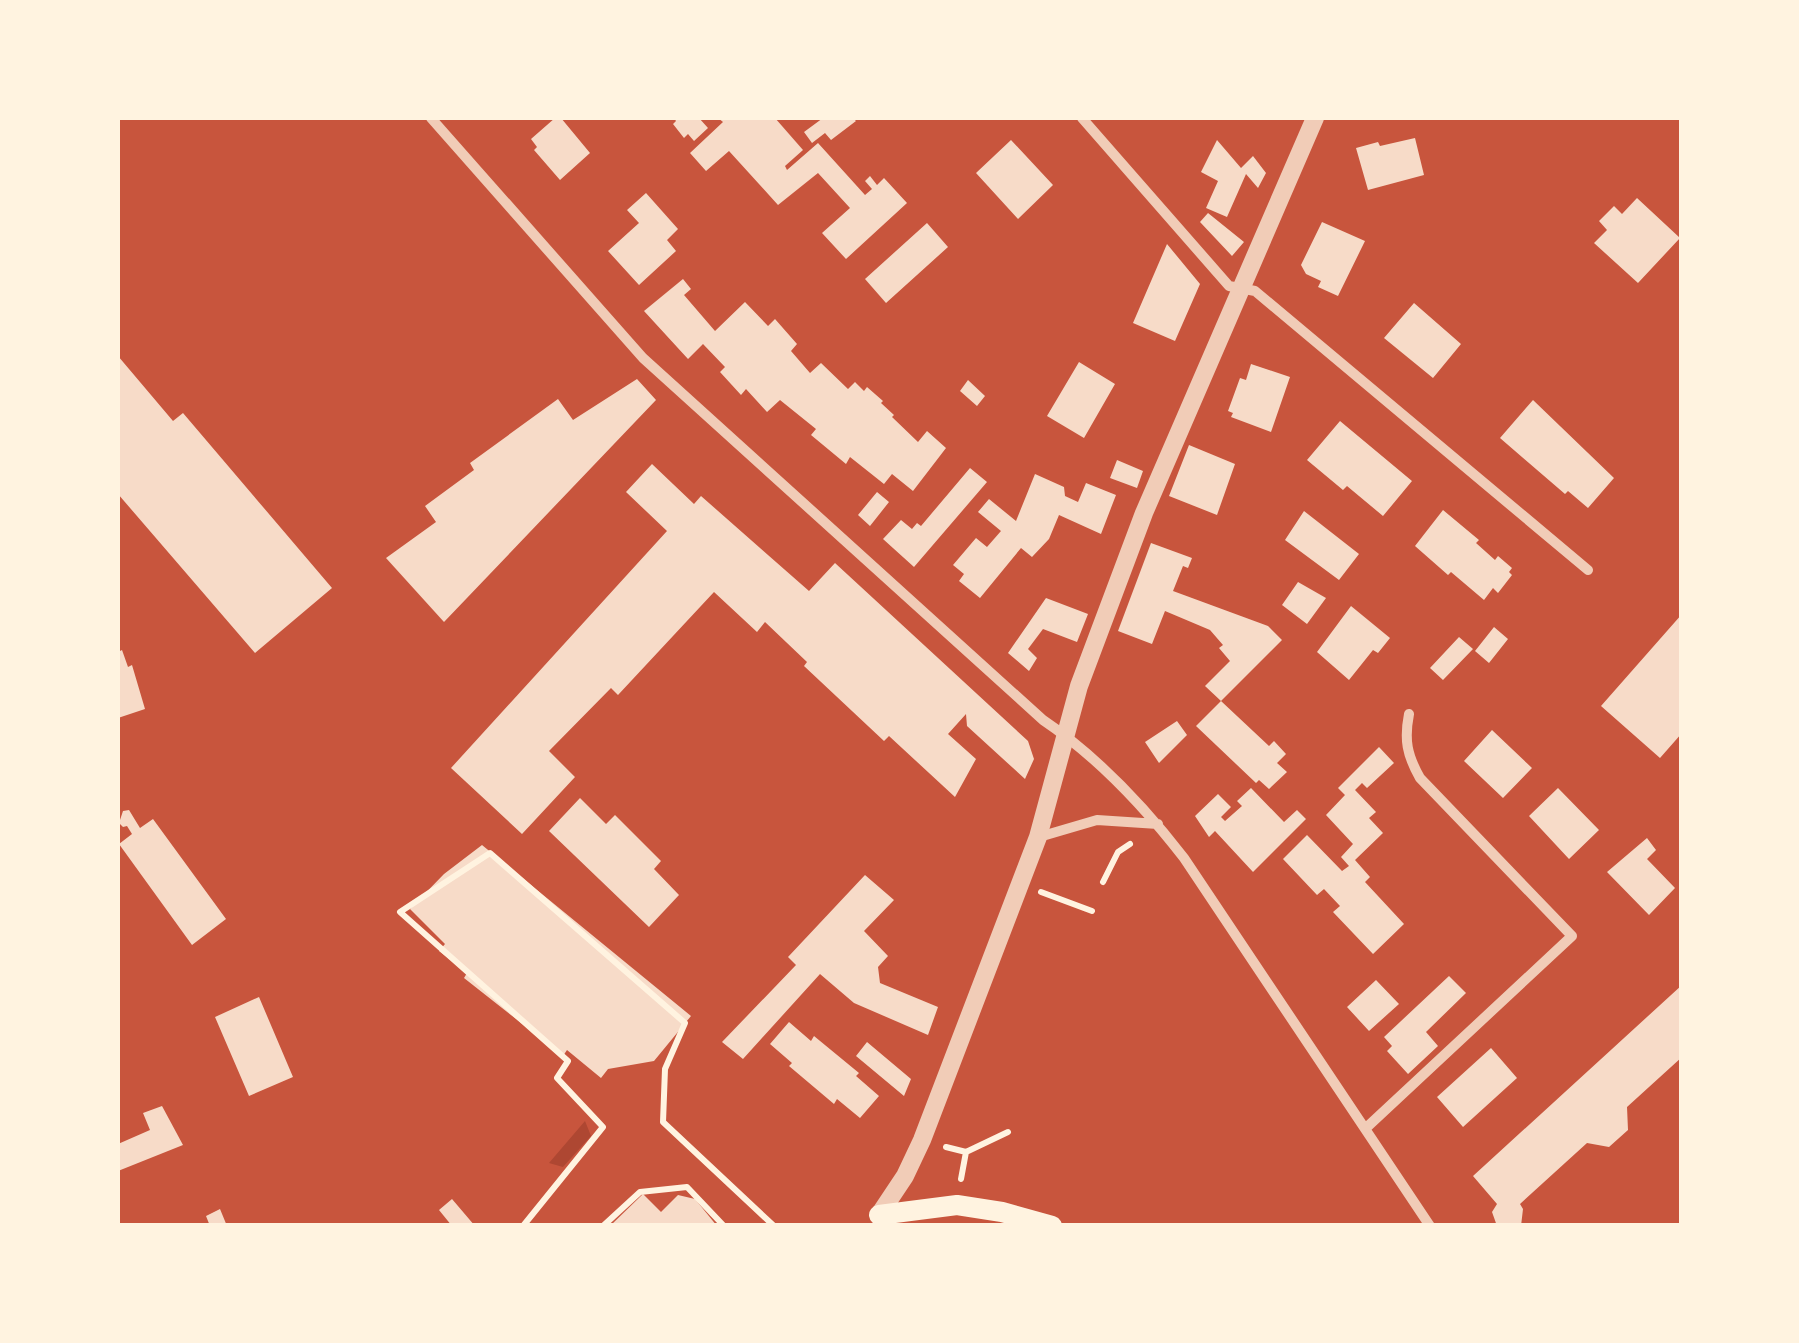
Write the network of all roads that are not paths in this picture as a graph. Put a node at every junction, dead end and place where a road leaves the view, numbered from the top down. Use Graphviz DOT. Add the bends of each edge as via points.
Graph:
graph roads {
  1 [pos="432,118"];
  2 [pos="1082,118"];
  3 [pos="1314,118"];
  4 [pos="1241,289"];
  5 [pos="1588,570"];
  6 [pos="1409,714"];
  7 [pos="1067,737"];
  8 [pos="1158,824"];
  9 [pos="1038,837"];
  10 [pos="1366,1128"];
  11 [pos="874,1220"];
  12 [pos="1052,1226"];
  13 [pos="1430,1226"];
  1 -- 7 [label="street" via="644,358"];
  2 -- 4 [label="street" via="1228,286"];
  3 -- 4 [label="street"];
  4 -- 5 [label="street" via="1254,291"];
  4 -- 7 [label="street" via="1144,512 1079,686"];
  6 -- 10 [label="street" via="1408,756 1420,778 1572,936"];
  7 -- 8 [label="street"];
  7 -- 9 [label="street"];
  8 -- 9 [label="street" via="1097,820"];
  8 -- 10 [label="street"];
  9 -- 11 [label="street" via="922,1140"];
  10 -- 13 [label="street"];
  11 -- 12 [label="main road" via="957,1205"];
}
